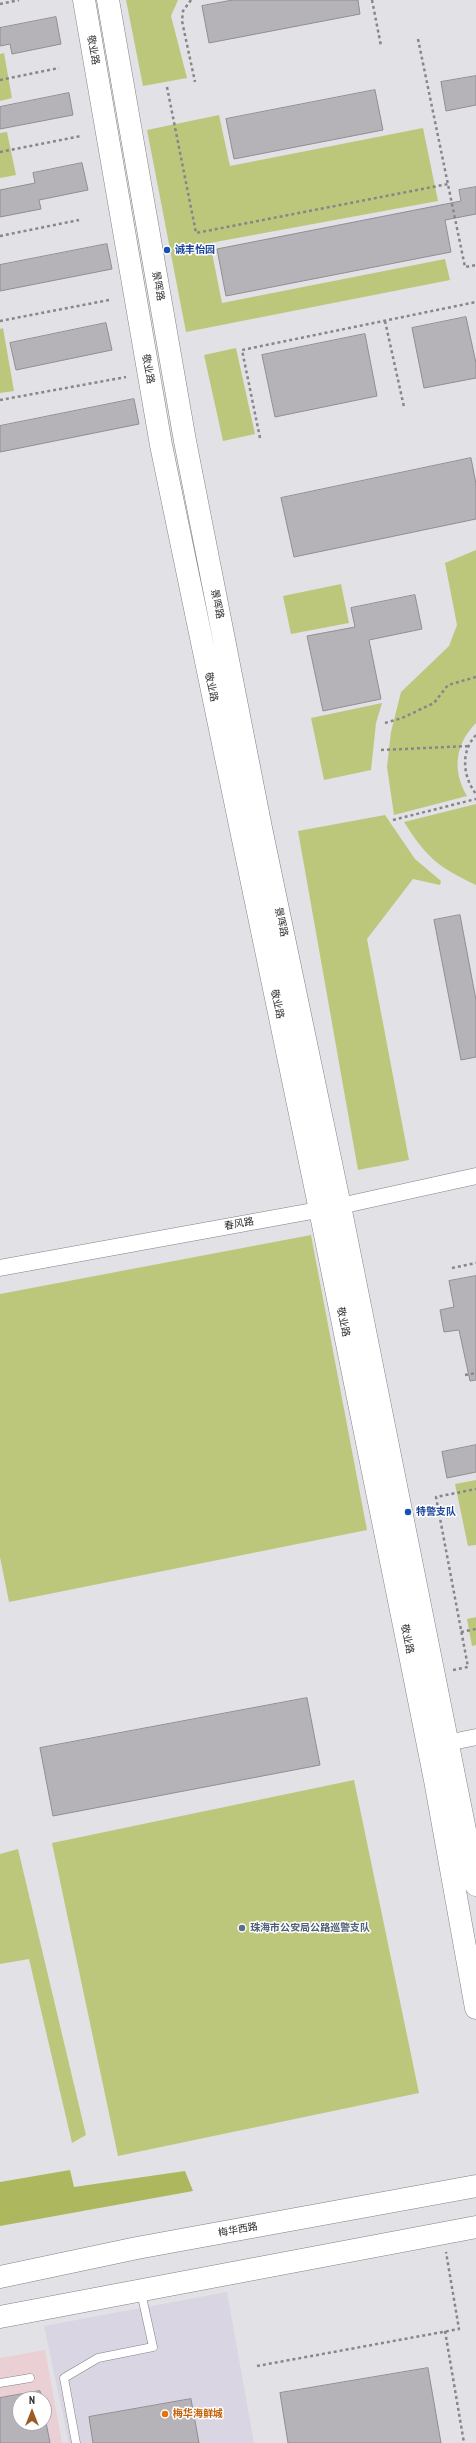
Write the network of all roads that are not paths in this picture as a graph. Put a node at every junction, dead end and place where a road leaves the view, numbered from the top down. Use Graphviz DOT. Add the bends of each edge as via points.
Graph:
graph roads {
  1 [pos="84,0"];
  2 [pos="108,0"];
  3 [pos="476,1176"];
  4 [pos="330,1208"];
  5 [pos="0,1268"];
  6 [pos="476,1737"];
  7 [pos="447,1743"];
  8 [pos="476,1885"];
  9 [pos="476,2008"];
  10 [pos="476,2186"];
  11 [pos="476,2228"];
  12 [pos="0,2277"];
  13 [pos="141,2291"];
  14 [pos="0,2317"];
  15 [pos="30,2378"];
  16 [pos="0,2383"];
  17 [pos="76,2443"];
  1 -- 4 [label="main road, 敬业路" via="161,446"];
  2 -- 4 [label="main road, 景晖路" via="185,441 259,820"];
  3 -- 4 [label="street, 春风路"];
  4 -- 5 [label="street, 春风路"];
  4 -- 7 [label="main road, 敬业路"];
  4 -- 9 [label="main road, 敬业路"];
  6 -- 7 [label="street"];
  7 -- 8 [label="main road, 敬业路"];
  10 -- 12 [label="main road, 梅华西路" via="137,2248"];
  11 -- 13 [label="main road"];
  13 -- 14 [label="main road"];
  13 -- 17 [label="lane" via="153,2348 98,2358 64,2378"];
  15 -- 16 [label="lane"];
}
